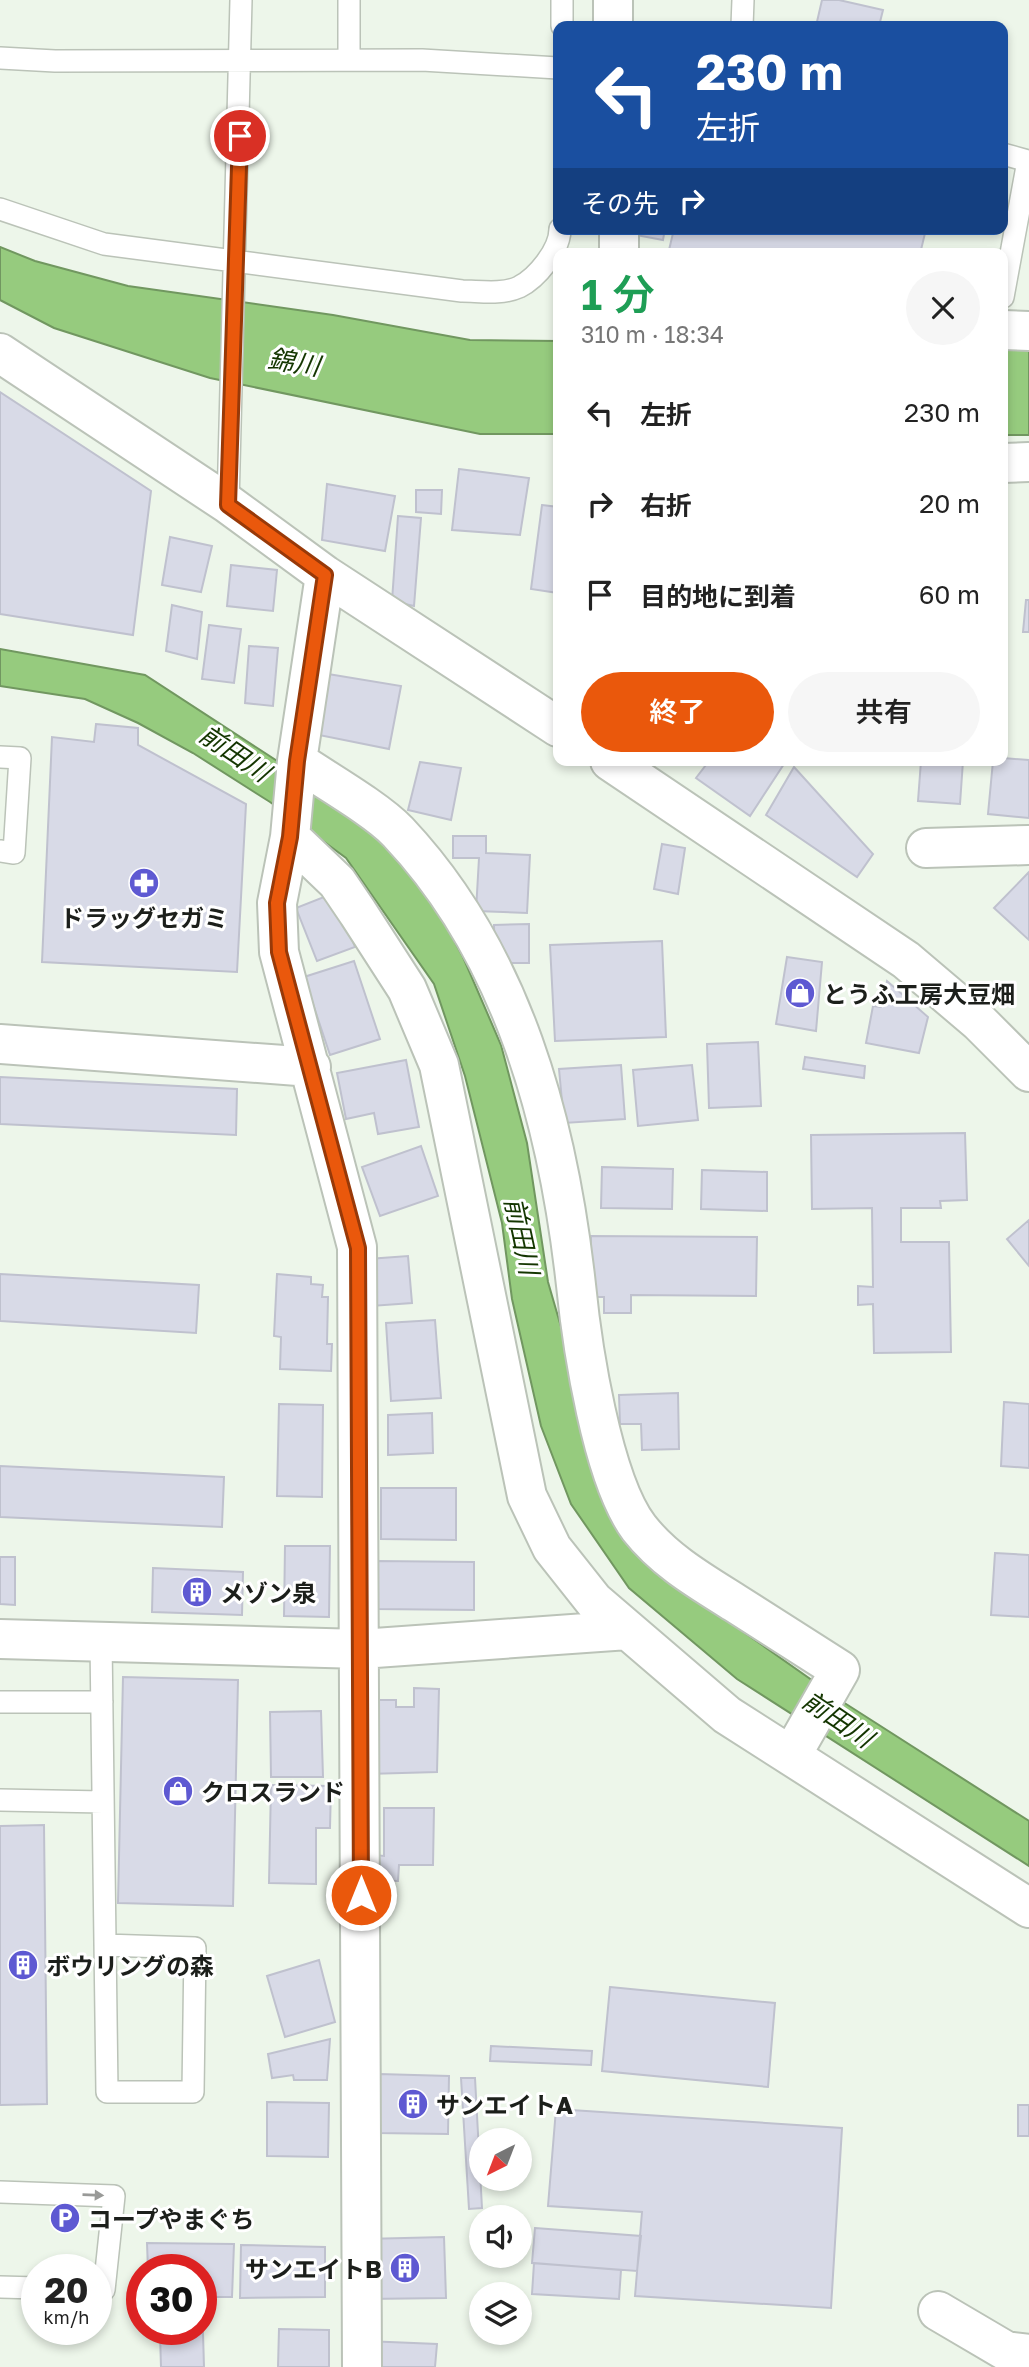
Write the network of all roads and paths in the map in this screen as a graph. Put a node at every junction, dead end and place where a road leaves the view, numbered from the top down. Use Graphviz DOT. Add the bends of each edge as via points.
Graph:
graph roads {
  1 [pos="241,0"];
  2 [pos="349,0"];
  3 [pos="562,0"];
  4 [pos="614,0"];
  5 [pos="743,0"];
  6 [pos="562,21"];
  7 [pos="613,21"];
  8 [pos="742,21"];
  9 [pos="0,58"];
  10 [pos="349,59"];
  11 [pos="242,60"];
  12 [pos="553,68"];
  13 [pos="1008,155"];
  14 [pos="0,209"];
  15 [pos="558,235"];
  16 [pos="236,262"];
  17 [pos="1008,271"];
  18 [pos="1008,330"];
  19 [pos="1029,331"];
  20 [pos="0,354"];
  21 [pos="1029,462"];
  22 [pos="1008,463"];
  23 [pos="228,505"];
  24 [pos="325,575"];
  25 [pos="553,724"];
  26 [pos="0,757"];
  27 [pos="297,761"];
  28 [pos="623,766"];
  29 [pos="290,837"];
  30 [pos="1029,845"];
  31 [pos="926,848"];
  32 [pos="0,851"];
  33 [pos="0,1044"];
  34 [pos="311,1067"];
  35 [pos="1027,1069"];
  36 [pos="628,1630"];
  37 [pos="0,1639"];
  38 [pos="101,1642"];
  39 [pos="361,1649"];
  40 [pos="0,1702"];
  41 [pos="102,1702"];
  42 [pos="791,1756"];
  43 [pos="0,1800"];
  44 [pos="103,1802"];
  45 [pos="1029,1908"];
  46 [pos="105,1945"];
  47 [pos="0,2192"];
  48 [pos="108,2254"];
  49 [pos="0,2287"];
  50 [pos="21,2288"];
  51 [pos="938,2311"];
  52 [pos="1029,2354"];
  53 [pos="362,2367"];
  1 -- 11 [label="lane"];
  2 -- 10 [label="lane"];
  3 -- 6 [label="lane"];
  4 -- 7 [label="street"];
  5 -- 8 [label="lane"];
  9 -- 11 [label="lane"];
  10 -- 11 [label="lane"];
  10 -- 12 [label="lane"];
  11 -- 16 [label="lane"];
  13 -- 17 [label="lane" via="1028,161"];
  14 -- 16 [label="lane" via="104,243"];
  15 -- 16 [label="lane" via="545,265 519,287 495,292"];
  16 -- 23 [label="lane"];
  18 -- 19 [label="street"];
  20 -- 23 [label="street"];
  21 -- 22 [label="street"];
  23 -- 24 [label="street"];
  24 -- 25 [label="street"];
  24 -- 27 [label="street"];
  26 -- 32 [label="lane" via="20,758 14,853"];
  27 -- 29 [label="street"];
  27 -- 42 [label="street" via="396,830 443,886 483,950 521,1032 547,1121 570,1231 582,1342 611,1469 624,1504 671,1562 840,1670"];
  28 -- 35 [label="street" via="906,960"];
  29 -- 34 [label="street" via="277,903 279,952"];
  29 -- 36 [label="street" via="337,882 407,989 439,1065 527,1496 552,1548 594,1601"];
  30 -- 31 [label="street"];
  33 -- 34 [label="street"];
  34 -- 39 [label="street" via="358,1248"];
  36 -- 39 [label="street"];
  36 -- 42 [label="street" via="727,1715"];
  37 -- 38 [label="street"];
  38 -- 39 [label="street"];
  38 -- 41 [label="lane"];
  39 -- 53 [label="street"];
  40 -- 41 [label="lane"];
  41 -- 44 [label="lane"];
  42 -- 45 [label="street"];
  43 -- 44 [label="lane"];
  44 -- 46 [label="lane"];
  46 -- 46 [label="lane" via="107,2092 193,2092 195,1948"];
  47 -- 48 [label="lane, one-way" via="114,2196"];
  49 -- 50 [label="lane"];
  51 -- 52 [label="street" via="1006,2351"];
}
